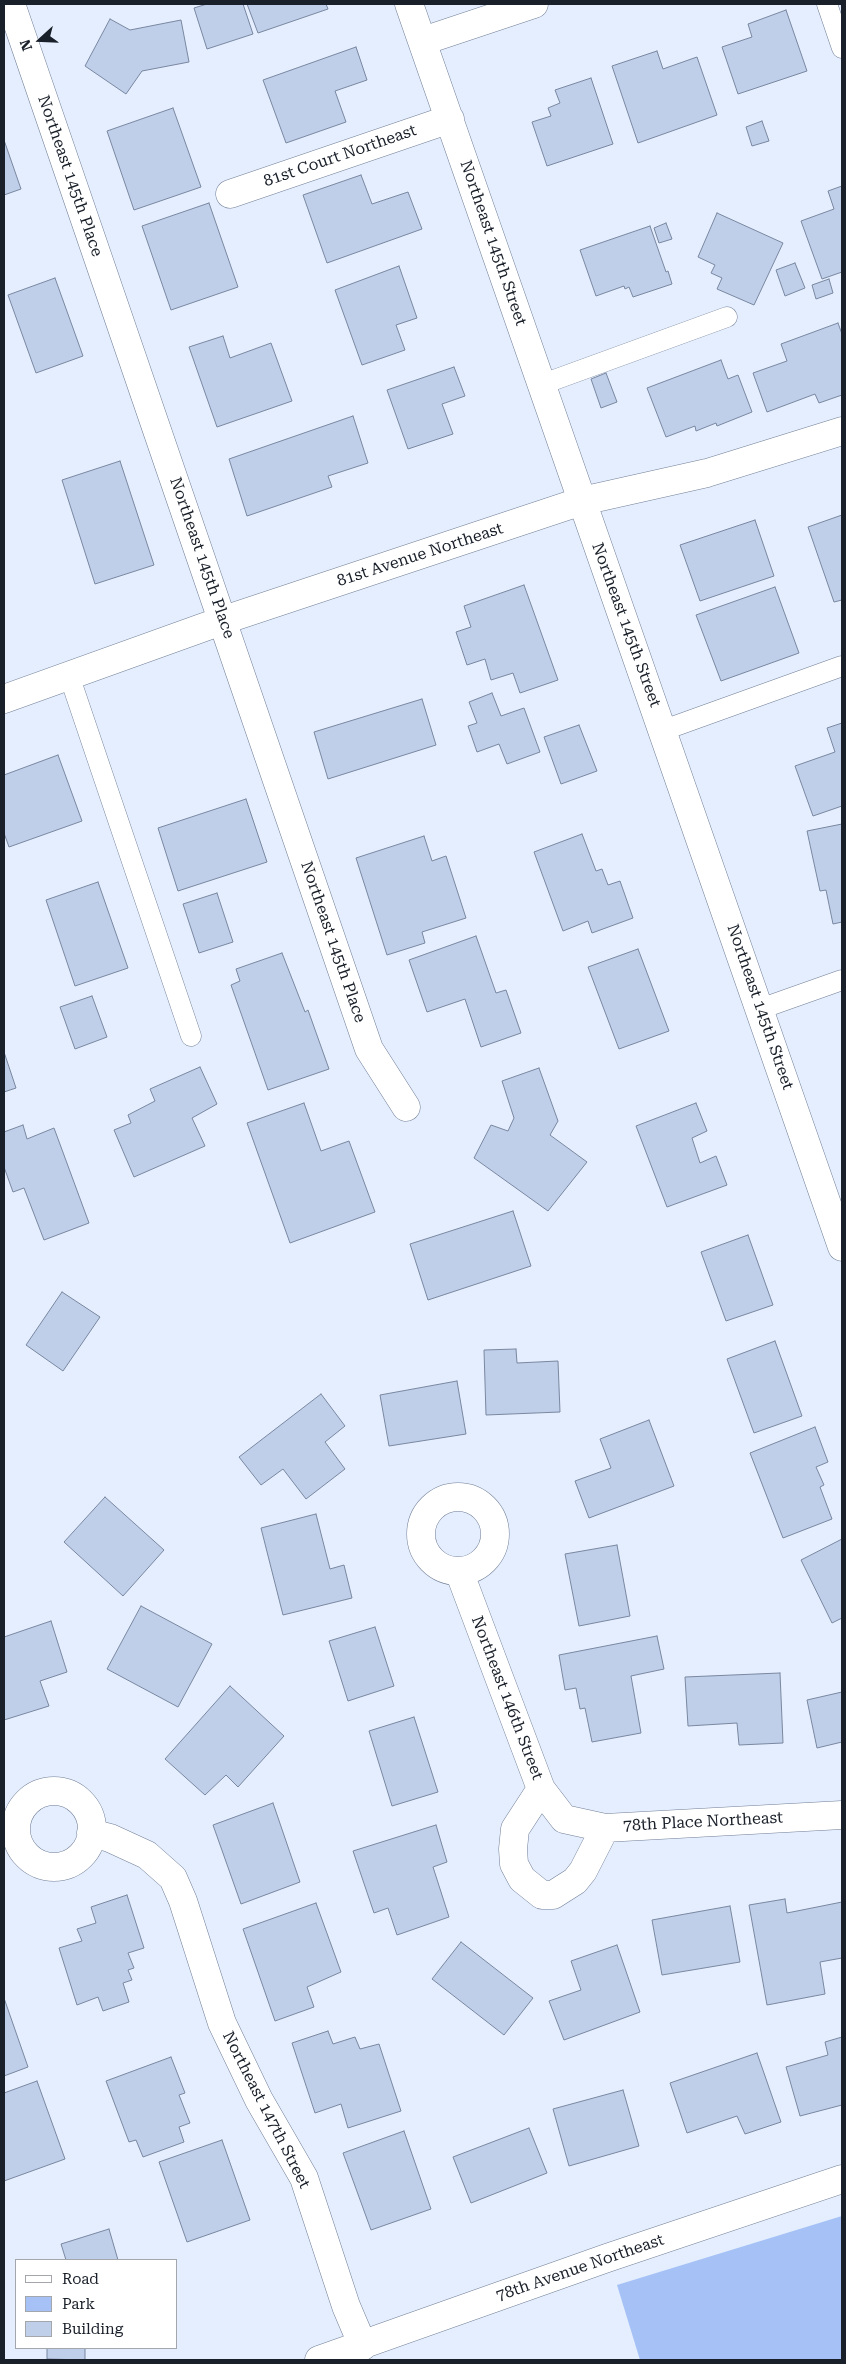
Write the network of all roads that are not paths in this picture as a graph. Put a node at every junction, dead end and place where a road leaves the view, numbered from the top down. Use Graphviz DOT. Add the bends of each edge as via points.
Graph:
graph roads {
  1 [pos="11,4"];
  2 [pos="409,4"];
  3 [pos="534,4"];
  4 [pos="827,4"];
  5 [pos="422,41"];
  6 [pos="842,48"];
  7 [pos="450,119"];
  8 [pos="230,194"];
  9 [pos="727,317"];
  10 [pos="543,384"];
  11 [pos="842,431"];
  12 [pos="582,501"];
  13 [pos="224,620"];
  14 [pos="842,666"];
  15 [pos="69,675"];
  16 [pos="4,699"];
  17 [pos="664,730"];
  18 [pos="842,980"];
  19 [pos="760,1009"];
  20 [pos="191,1036"];
  21 [pos="406,1107"];
  22 [pos="836,1206"];
  23 [pos="842,1247"];
  24 [pos="459,1571"];
  25 [pos="541,1789"];
  26 [pos="842,1815"];
  27 [pos="564,1819"];
  28 [pos="606,1828"];
  29 [pos="91,1833"];
  30 [pos="842,2179"];
  31 [pos="363,2346"];
  32 [pos="319,2360"];
  1 -- 13 [label="street, Northeast 145th Place"];
  2 -- 5 [label="street, Northeast 145th Street"];
  3 -- 5 [label="street"];
  4 -- 6 [label="lane"];
  5 -- 7 [label="street, Northeast 145th Street"];
  7 -- 8 [label="street, 81st Court Northeast"];
  7 -- 10 [label="street, Northeast 145th Street"];
  9 -- 10 [label="lane"];
  10 -- 12 [label="street, Northeast 145th Street"];
  11 -- 12 [label="street, 81st Avenue Northeast" via="707,473"];
  12 -- 13 [label="street, 81st Avenue Northeast"];
  12 -- 17 [label="street, Northeast 145th Street"];
  13 -- 15 [label="street, 81st Avenue Northeast"];
  13 -- 21 [label="street, Northeast 145th Place" via="369,1049"];
  14 -- 17 [label="lane"];
  15 -- 16 [label="street, 81st Avenue Northeast"];
  15 -- 20 [label="lane"];
  17 -- 19 [label="street, Northeast 145th Street"];
  18 -- 19 [label="lane"];
  19 -- 22 [label="street, Northeast 145th Street"];
  22 -- 23 [label="street, Northeast 145th Street"];
  24 -- 25 [label="street, Northeast 146th Street"];
  25 -- 27 [label="street, Northeast 146th Street"];
  25 -- 28 [label="street" via="515,1829 512,1849 514,1864 522,1879 542,1895 553,1895 575,1881"];
  26 -- 28 [label="street, 78th Place Northeast"];
  27 -- 28 [label="street, 78th Place Northeast"];
  29 -- 31 [label="street, Northeast 147th Street" via="147,1855 173,1878 222,2023 259,2100 304,2178 346,2306"];
  30 -- 31 [label="street, 78th Avenue Northeast" via="607,2258"];
  31 -- 32 [label="street, 78th Avenue Northeast"];
}
